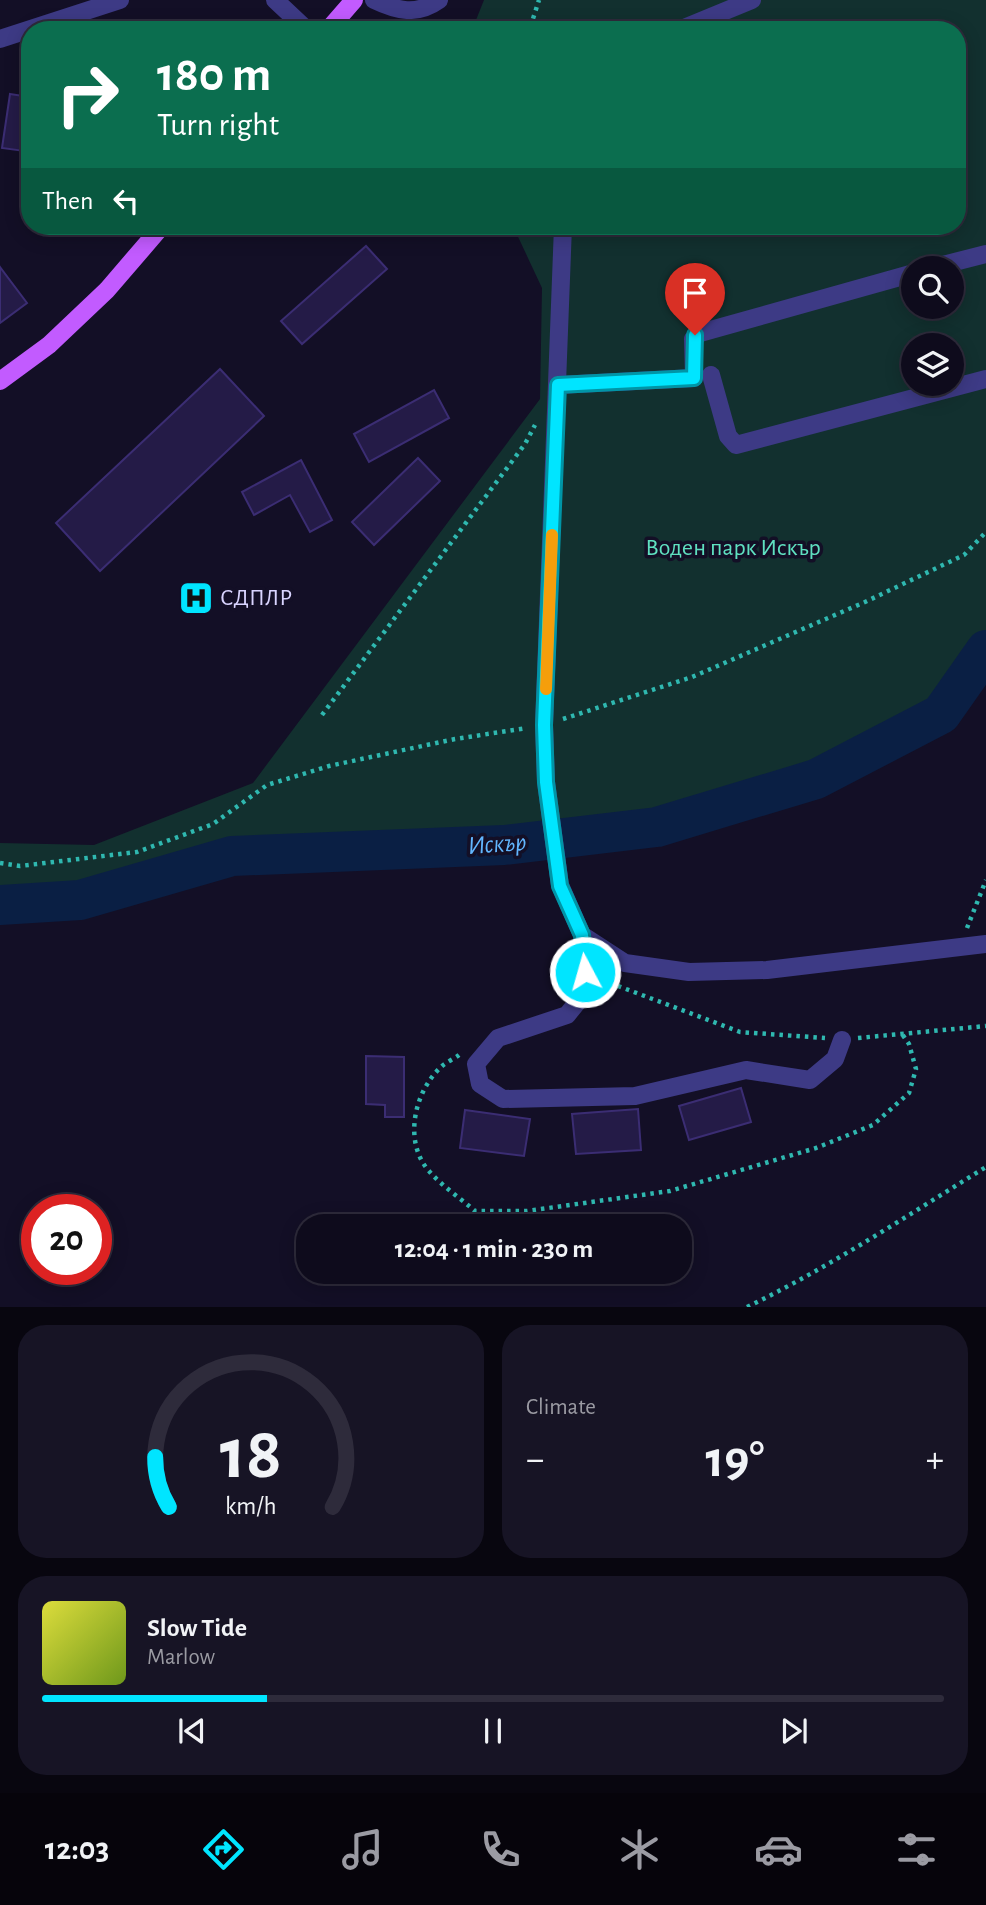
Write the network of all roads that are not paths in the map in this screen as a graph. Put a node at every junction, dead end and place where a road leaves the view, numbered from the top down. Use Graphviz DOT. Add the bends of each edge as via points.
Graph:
graph roads {
  1 [pos="120,0"];
  2 [pos="275,0"];
  3 [pos="354,0"];
  4 [pos="374,0"];
  5 [pos="439,0"];
  6 [pos="752,0"];
  7 [pos="55,21"];
  8 [pos="297,21"];
  9 [pos="336,21"];
  10 [pos="701,21"];
  11 [pos="21,32"];
  12 [pos="0,39"];
  13 [pos="154,235"];
  14 [pos="563,235"];
  15 [pos="986,254"];
  16 [pos="964,260"];
  17 [pos="901,277"];
  18 [pos="710,375"];
  19 [pos="986,379"];
  20 [pos="0,381"];
  21 [pos="558,385"];
  22 [pos="582,935"];
  23 [pos="986,944"];
  24 [pos="842,1040"];
  1 -- 7 [label="street"];
  2 -- 8 [label="street"];
  3 -- 9 [label="main road"];
  4 -- 5 [label="street" via="411,12"];
  6 -- 10 [label="street"];
  11 -- 12 [label="street"];
  13 -- 20 [label="main road" via="107,290 49,345"];
  14 -- 21 [label="street"];
  15 -- 16 [label="street"];
  17 -- 21 [label="street" via="700,333 693,339 694,378"];
  18 -- 19 [label="street" via="728,436 736,445"];
  21 -- 22 [label="street" via="544,725 546,782 560,886"];
  22 -- 23 [label="street" via="625,963 689,972 767,970"];
  22 -- 24 [label="street" via="584,994 567,1015 498,1038 476,1064 480,1084 503,1099 635,1096 746,1070 810,1080 835,1059"];
}
